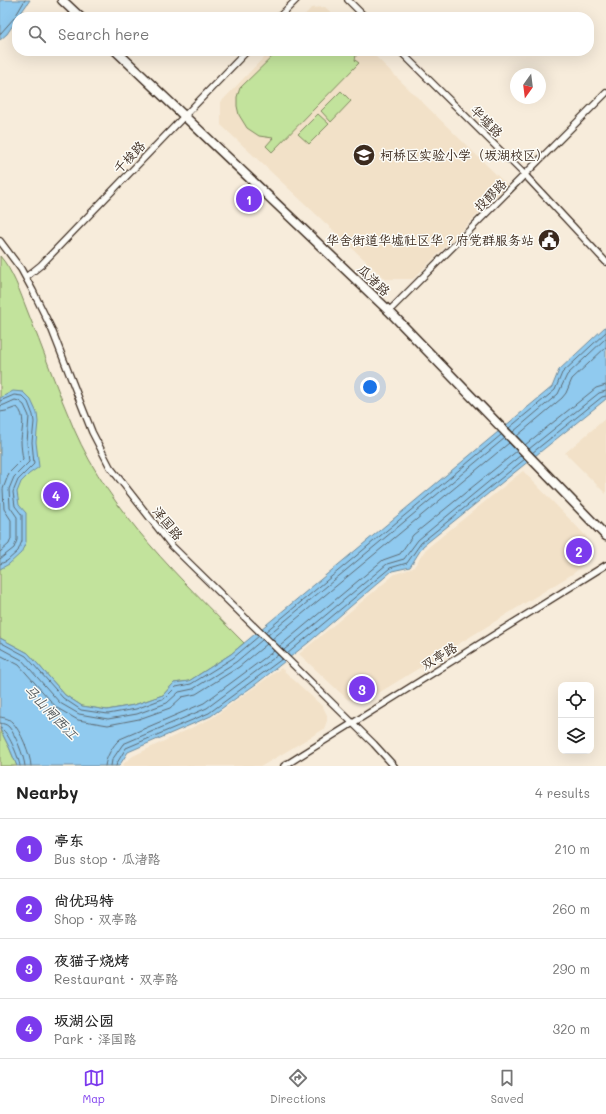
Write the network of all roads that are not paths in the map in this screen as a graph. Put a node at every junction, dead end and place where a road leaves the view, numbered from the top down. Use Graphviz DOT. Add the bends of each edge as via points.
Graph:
graph roads {
  1 [pos="62,0"];
  2 [pos="296,0"];
  3 [pos="348,0"];
  4 [pos="75,12"];
  5 [pos="284,12"];
  6 [pos="360,12"];
  7 [pos="121,56"];
  8 [pos="241,56"];
  9 [pos="405,56"];
  10 [pos="606,93"];
  11 [pos="184,115"];
  12 [pos="525,175"];
  13 [pos="0,241"];
  14 [pos="606,262"];
  15 [pos="26,277"];
  16 [pos="389,311"];
  17 [pos="606,536"];
  18 [pos="606,565"];
  19 [pos="353,723"];
  20 [pos="284,766"];
  21 [pos="394,766"];
  1 -- 4 [label="street"];
  2 -- 5 [label="street"];
  3 -- 6 [label="street"];
  7 -- 11 [label="street, 瓜渚路"];
  8 -- 11 [label="street, 千梭路"];
  9 -- 12 [label="street, 华墟路"];
  10 -- 12 [label="street, 投醪路"];
  11 -- 15 [label="street, 千梭路" via="41,265"];
  11 -- 16 [label="street, 瓜渚路"];
  12 -- 14 [label="street, 华墟路"];
  12 -- 16 [label="street, 投醪路"];
  13 -- 15 [label="street, 泽国路"];
  15 -- 19 [label="street, 泽国路" via="52,330 92,432 110,467 172,546"];
  16 -- 17 [label="street, 瓜渚路"];
  18 -- 19 [label="street, 双亭路"];
  19 -- 20 [label="street, 双亭路"];
  19 -- 21 [label="street, 泽国路"];
}
